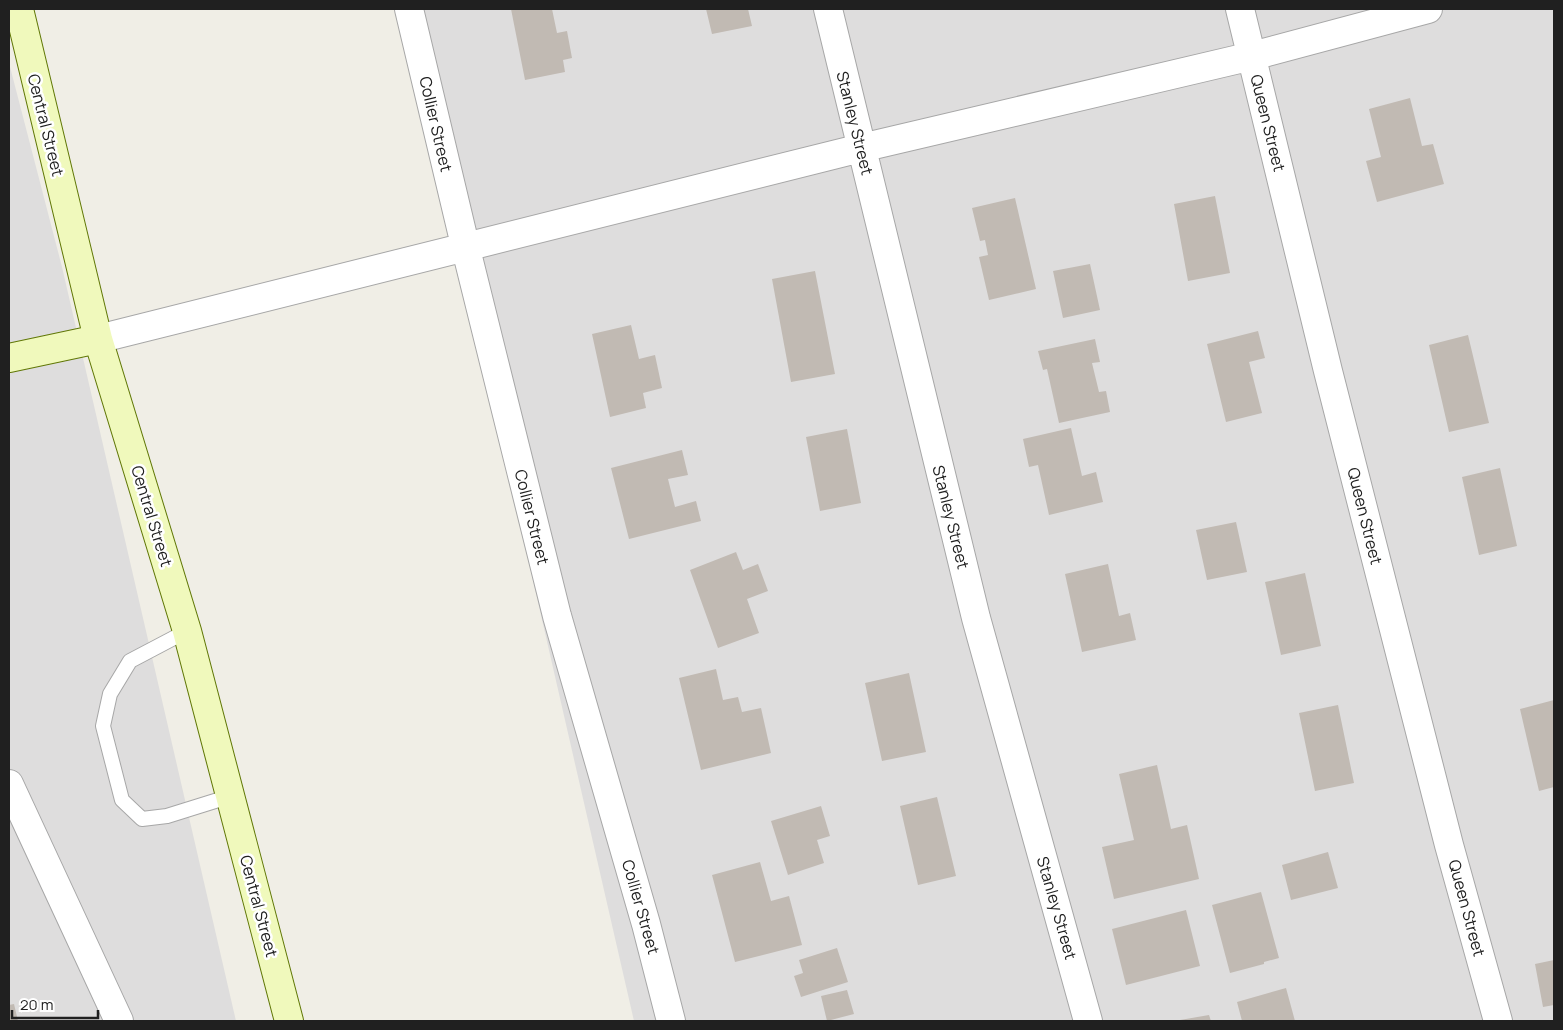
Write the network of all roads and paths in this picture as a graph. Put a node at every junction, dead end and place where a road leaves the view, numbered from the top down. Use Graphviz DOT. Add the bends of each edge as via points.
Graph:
graph roads {
  1 [pos="18,9"];
  2 [pos="409,9"];
  3 [pos="828,9"];
  4 [pos="1240,9"];
  5 [pos="1428,9"];
  6 [pos="1252,56"];
  7 [pos="861,148"];
  8 [pos="465,246"];
  9 [pos="98,339"];
  10 [pos="9,358"];
  11 [pos="187,632"];
  12 [pos="9,784"];
  13 [pos="231,796"];
  14 [pos="119,1021"];
  15 [pos="290,1021"];
  16 [pos="671,1021"];
  17 [pos="1088,1021"];
  18 [pos="1498,1021"];
  1 -- 9 [label="main road, Central Street"];
  2 -- 8 [label="street, Collier Street"];
  3 -- 7 [label="street, Stanley Street"];
  4 -- 6 [label="street, Queen Street"];
  5 -- 6 [label="street"];
  6 -- 7 [label="street"];
  6 -- 18 [label="street, Queen Street" via="1330,381 1449,845"];
  7 -- 8 [label="street"];
  7 -- 17 [label="street, Stanley Street" via="976,618"];
  8 -- 9 [label="street"];
  8 -- 16 [label="street, Collier Street" via="557,616"];
  9 -- 10 [label="main road"];
  9 -- 11 [label="main road, Central Street"];
  11 -- 13 [label="main road, Central Street"];
  11 -- 13 [label="lane" via="130,661 110,694 103,726 122,800 142,818 167,816"];
  12 -- 14 [label="street"];
  13 -- 15 [label="main road, Central Street"];
}
